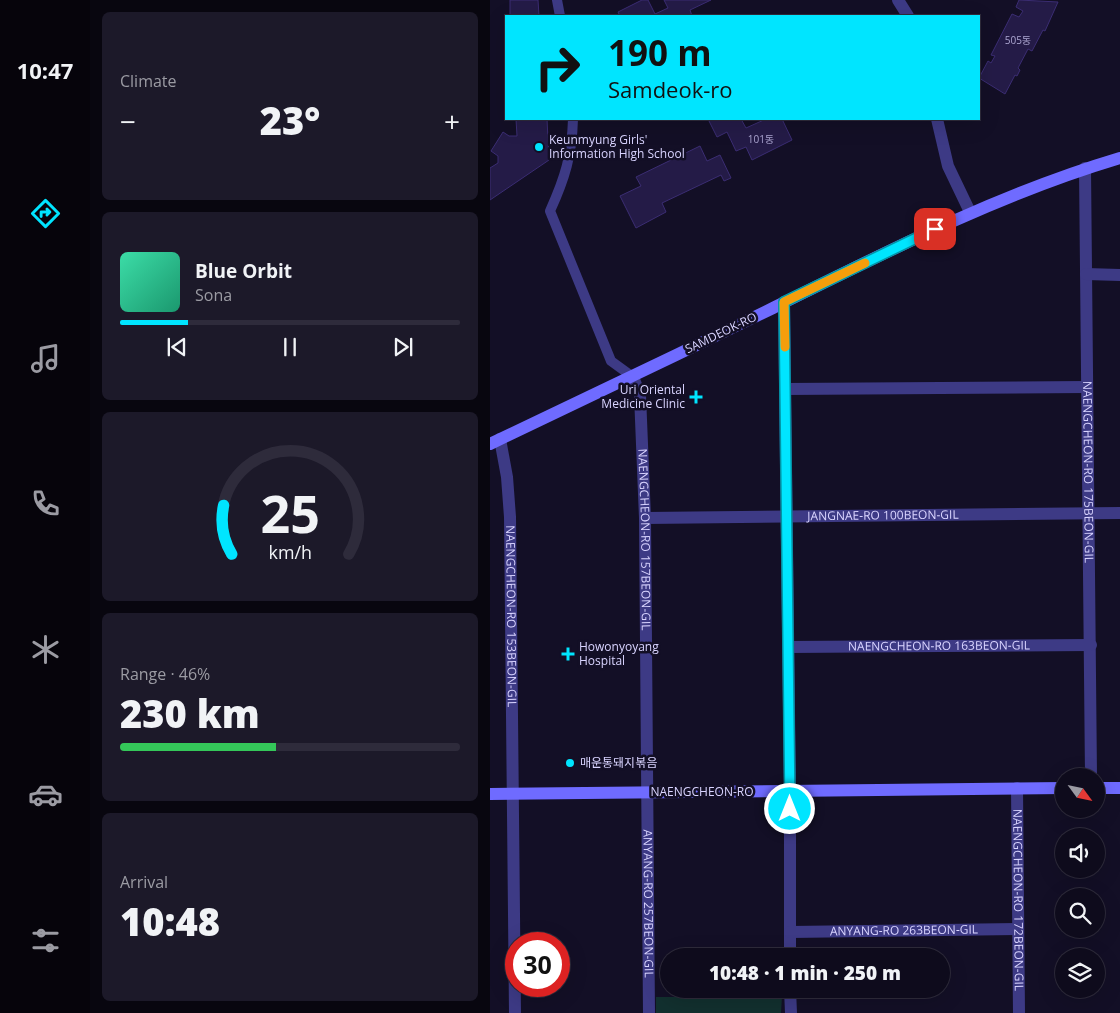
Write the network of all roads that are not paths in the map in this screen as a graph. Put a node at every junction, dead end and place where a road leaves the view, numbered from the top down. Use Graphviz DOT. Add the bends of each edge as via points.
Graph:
graph roads {
  1 [pos="557,0"];
  2 [pos="898,0"];
  3 [pos="560,15"];
  4 [pos="907,15"];
  5 [pos="574,120"];
  6 [pos="938,120"];
  7 [pos="1120,158"];
  8 [pos="1085,168"];
  9 [pos="970,212"];
  10 [pos="1086,274"];
  11 [pos="1120,274"];
  12 [pos="784,302"];
  13 [pos="633,377"];
  14 [pos="1086,387"];
  15 [pos="785,388"];
  16 [pos="495,442"];
  17 [pos="1120,513"];
  18 [pos="1089,514"];
  19 [pos="645,518"];
  20 [pos="786,518"];
  21 [pos="1091,645"];
  22 [pos="788,647"];
  23 [pos="1091,768"];
  24 [pos="1017,788"];
  25 [pos="1055,788"];
  26 [pos="1105,788"];
  27 [pos="1120,788"];
  28 [pos="790,792"];
  29 [pos="647,793"];
  30 [pos="490,794"];
  31 [pos="512,794"];
  32 [pos="1017,929"];
  33 [pos="790,932"];
  34 [pos="790,948"];
  35 [pos="790,998"];
  36 [pos="515,1013"];
  37 [pos="649,1013"];
  38 [pos="791,1013"];
  39 [pos="1018,1013"];
  1 -- 3 [label="lane"];
  2 -- 4 [label="street"];
  5 -- 13 [label="lane" via="573,146 566,176 550,211 611,361"];
  6 -- 9 [label="street" via="948,166"];
  7 -- 8 [label="street, SAMDEOK-RO"];
  8 -- 9 [label="street, SAMDEOK-RO"];
  8 -- 10 [label="street, NAENGCHEON-RO 175BEON-GIL"];
  9 -- 12 [label="street, SAMDEOK-RO"];
  10 -- 11 [label="street"];
  10 -- 14 [label="street, NAENGCHEON-RO 175BEON-GIL"];
  12 -- 13 [label="street, SAMDEOK-RO"];
  12 -- 15 [label="street"];
  13 -- 16 [label="street, SAMDEOK-RO"];
  13 -- 19 [label="street, NAENGCHEON-RO 157BEON-GIL" via="640,395"];
  14 -- 15 [label="street"];
  14 -- 18 [label="street, NAENGCHEON-RO 175BEON-GIL"];
  15 -- 20 [label="street"];
  16 -- 31 [label="street, NAENGCHEON-RO 153BEON-GIL" via="507,477 510,517"];
  17 -- 18 [label="street, JANGNAE-RO 100BEON-GIL"];
  18 -- 20 [label="street, JANGNAE-RO 100BEON-GIL"];
  18 -- 21 [label="street, NAENGCHEON-RO 175BEON-GIL"];
  19 -- 20 [label="street, JANGNAE-RO 100BEON-GIL"];
  19 -- 29 [label="street, NAENGCHEON-RO 157BEON-GIL"];
  20 -- 22 [label="street"];
  21 -- 22 [label="street, NAENGCHEON-RO 163BEON-GIL"];
  21 -- 23 [label="street, NAENGCHEON-RO 175BEON-GIL"];
  22 -- 28 [label="street"];
  24 -- 25 [label="street, NAENGCHEON-RO"];
  24 -- 28 [label="street, NAENGCHEON-RO"];
  24 -- 32 [label="street, NAENGCHEON-RO 172BEON-GIL"];
  26 -- 27 [label="street"];
  28 -- 29 [label="street, NAENGCHEON-RO"];
  28 -- 33 [label="street"];
  29 -- 31 [label="street, NAENGCHEON-RO"];
  29 -- 37 [label="street, ANYANG-RO 257BEON-GIL"];
  30 -- 31 [label="street, NAENGCHEON-RO"];
  31 -- 36 [label="street, NAENGCHEON-RO 153BEON-GIL"];
  32 -- 33 [label="street, ANYANG-RO 263BEON-GIL"];
  32 -- 39 [label="street, NAENGCHEON-RO 172BEON-GIL"];
  33 -- 34 [label="street"];
  35 -- 38 [label="street"];
}
